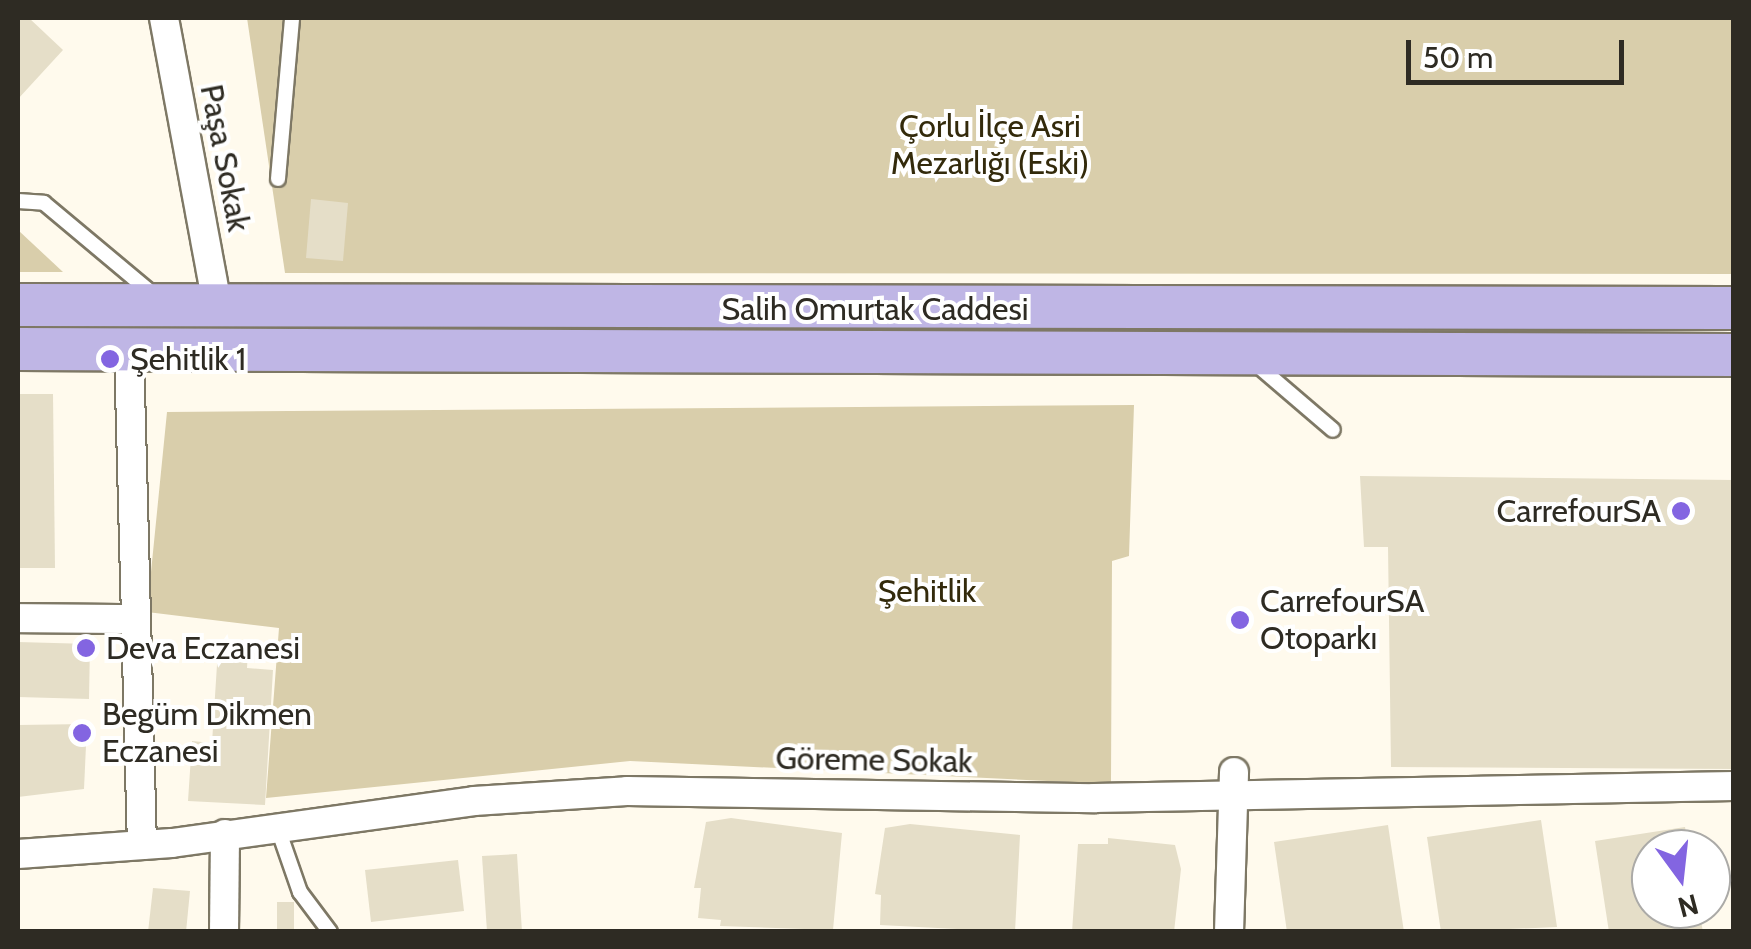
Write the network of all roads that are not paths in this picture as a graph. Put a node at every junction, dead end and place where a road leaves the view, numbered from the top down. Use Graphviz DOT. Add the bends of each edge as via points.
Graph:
graph roads {
  1 [pos="164,18"];
  2 [pos="292,18"];
  3 [pos="278,180"];
  4 [pos="18,201"];
  5 [pos="18,304"];
  6 [pos="164,305"];
  7 [pos="1734,308"];
  8 [pos="218,310"];
  9 [pos="18,349"];
  10 [pos="129,350"];
  11 [pos="1244,354"];
  12 [pos="1734,356"];
  13 [pos="1333,430"];
  14 [pos="18,618"];
  15 [pos="136,620"];
  16 [pos="1233,785"];
  17 [pos="1734,786"];
  18 [pos="276,825"];
  19 [pos="224,834"];
  20 [pos="142,845"];
  21 [pos="18,854"];
  22 [pos="224,932"];
  23 [pos="330,932"];
  24 [pos="1229,932"];
  1 -- 8 [label="street, Paşa Sokak"];
  2 -- 3 [label="lane"];
  4 -- 6 [label="lane" via="44,202 81,228"];
  5 -- 6 [label="main road, Salih Omurtak Caddesi"];
  6 -- 8 [label="main road, Salih Omurtak Caddesi"];
  7 -- 8 [label="main road, Salih Omurtak Caddesi"];
  9 -- 10 [label="main road, Salih Omurtak Caddesi"];
  10 -- 11 [label="main road, Salih Omurtak Caddesi"];
  10 -- 15 [label="street"];
  11 -- 12 [label="main road, Salih Omurtak Caddesi"];
  11 -- 13 [label="lane"];
  14 -- 15 [label="street"];
  15 -- 20 [label="street"];
  16 -- 17 [label="street, Göreme Sokak"];
  16 -- 18 [label="street, Göreme Sokak" via="626,791"];
  16 -- 24 [label="street"];
  18 -- 19 [label="street, Göreme Sokak"];
  18 -- 23 [label="lane" via="300,892"];
  19 -- 20 [label="street, Göreme Sokak"];
  19 -- 22 [label="street"];
  20 -- 21 [label="street, Göreme Sokak"];
}
